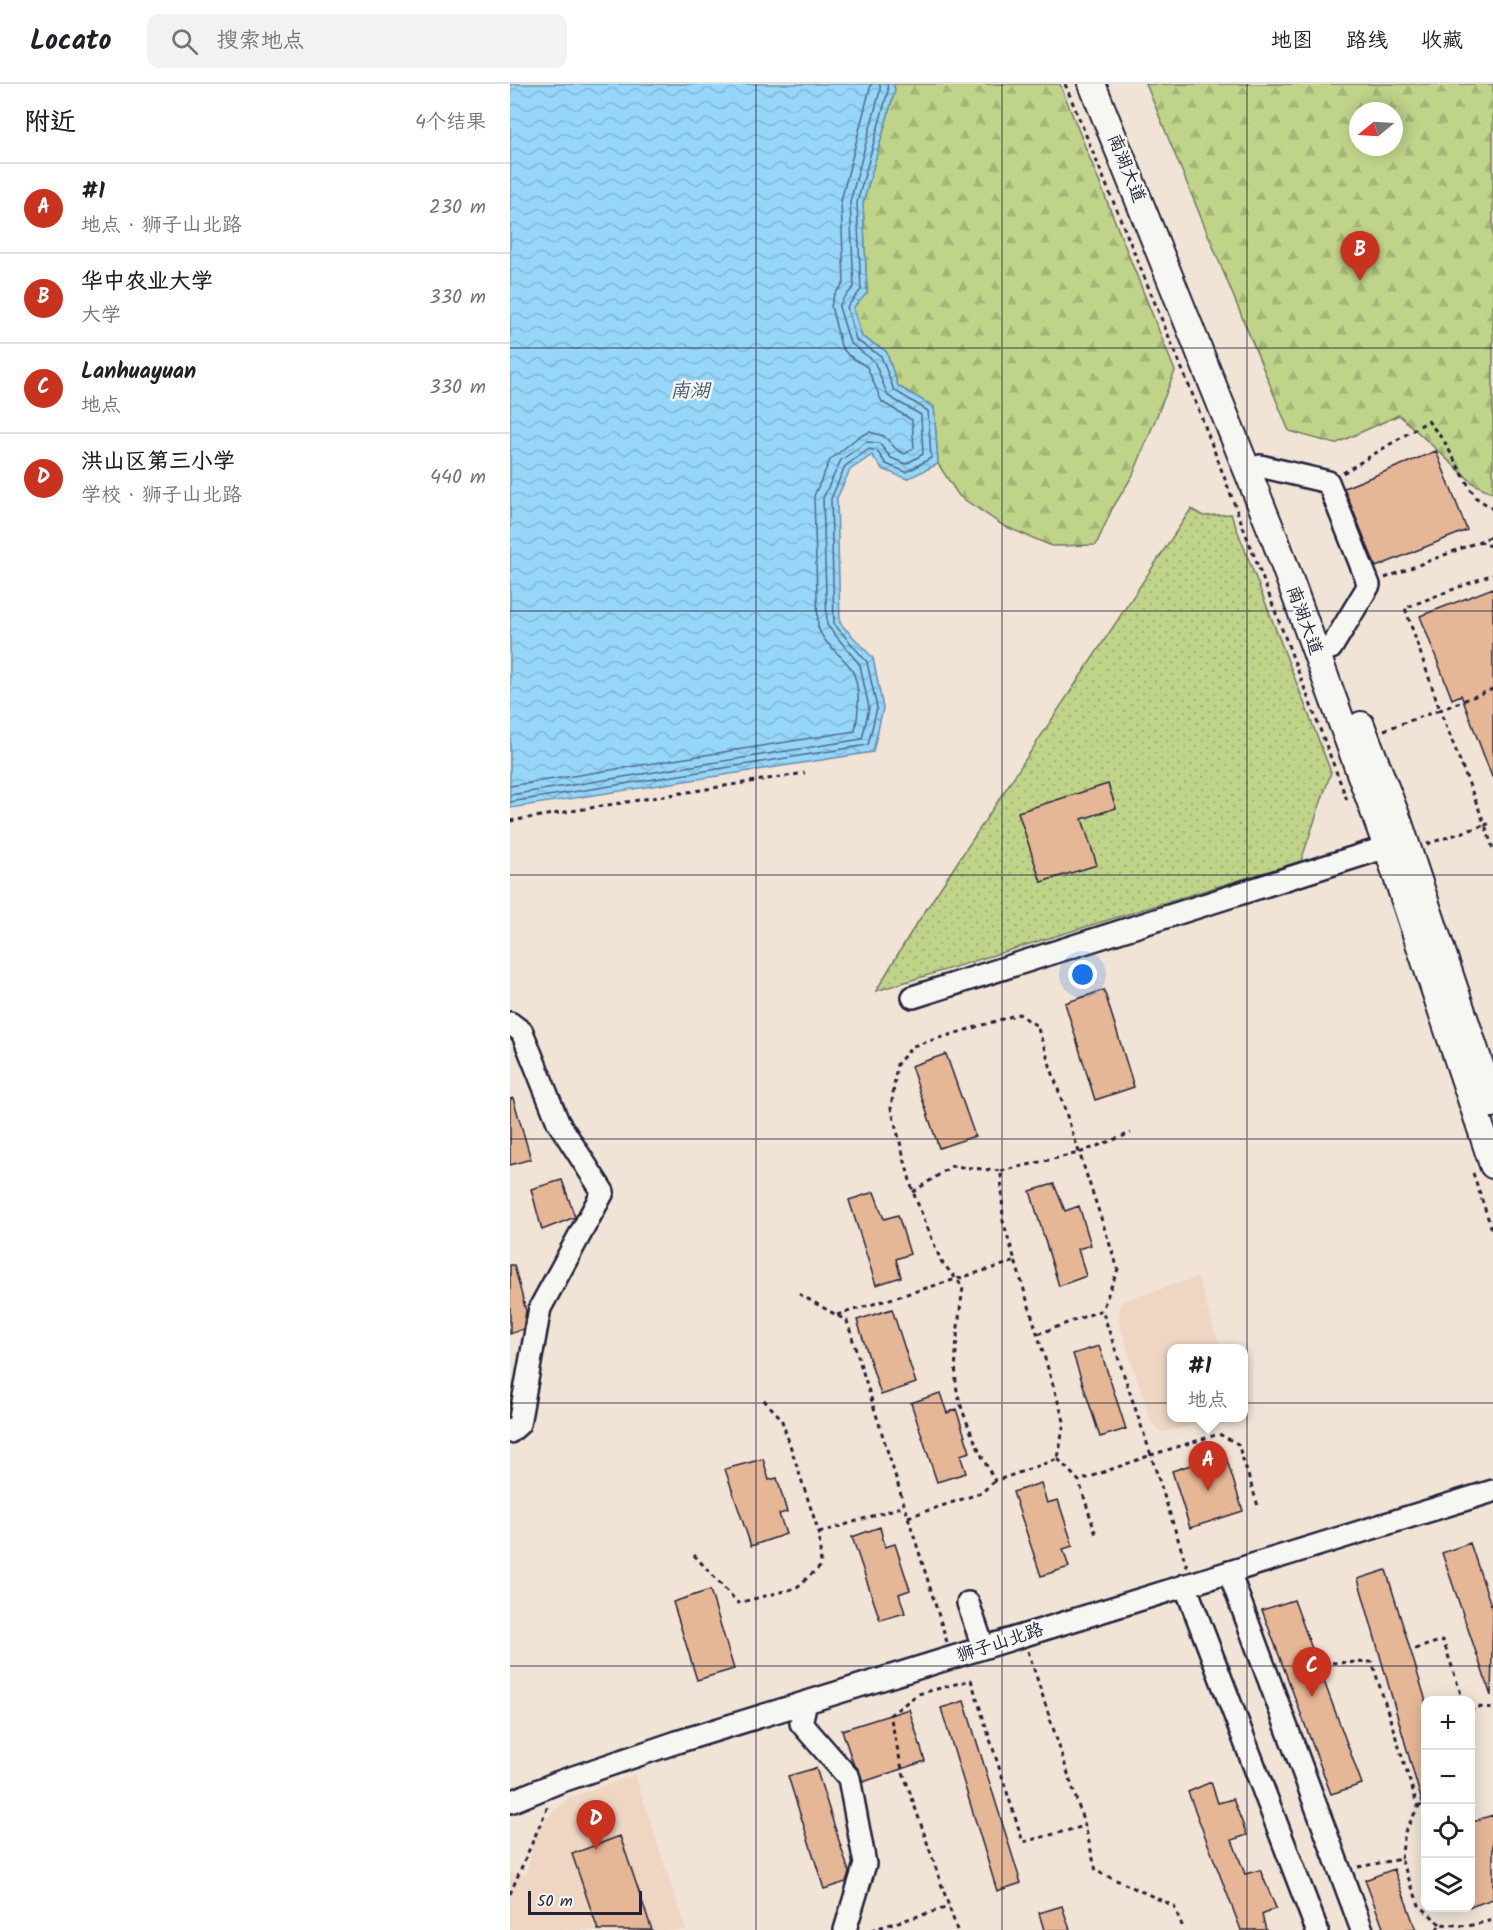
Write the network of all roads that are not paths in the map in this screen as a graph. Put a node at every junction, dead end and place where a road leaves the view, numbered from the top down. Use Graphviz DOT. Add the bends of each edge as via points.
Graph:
graph roads {
  1 [pos="1092,84"];
  2 [pos="1109,84"];
  3 [pos="1260,466"];
  4 [pos="1331,648"];
  5 [pos="1397,849"];
  6 [pos="914,997"];
  7 [pos="510,1023"];
  8 [pos="1493,1104"];
  9 [pos="1482,1166"];
  10 [pos="510,1432"];
  11 [pos="1493,1491"];
  12 [pos="1229,1572"];
  13 [pos="1189,1584"];
  14 [pos="968,1603"];
  15 [pos="983,1647"];
  16 [pos="806,1702"];
  17 [pos="510,1802"];
  18 [pos="845,1930"];
  19 [pos="1317,1930"];
  20 [pos="1362,1930"];
  1 -- 5 [label="main road, 南湖大道"];
  2 -- 3 [label="main road, 南湖大道"];
  3 -- 4 [label="main road, 南湖大道"];
  3 -- 4 [label="street" via="1328,482 1369,585"];
  4 -- 5 [label="main road, 南湖大道" via="1365,736"];
  5 -- 6 [label="street"];
  5 -- 8 [label="main road, 南湖大道"];
  5 -- 9 [label="main road, 南湖大道"];
  7 -- 10 [label="street" via="522,1032 558,1122 603,1192 540,1308 519,1424"];
  11 -- 12 [label="street, 狮子山北路"];
  12 -- 13 [label="street, 狮子山北路"];
  12 -- 20 [label="street"];
  13 -- 15 [label="street, 狮子山北路"];
  13 -- 19 [label="street"];
  14 -- 15 [label="street"];
  15 -- 16 [label="street, 狮子山北路"];
  16 -- 17 [label="street, 狮子山北路"];
  16 -- 18 [label="street" via="801,1723 849,1778 865,1864"];
}
